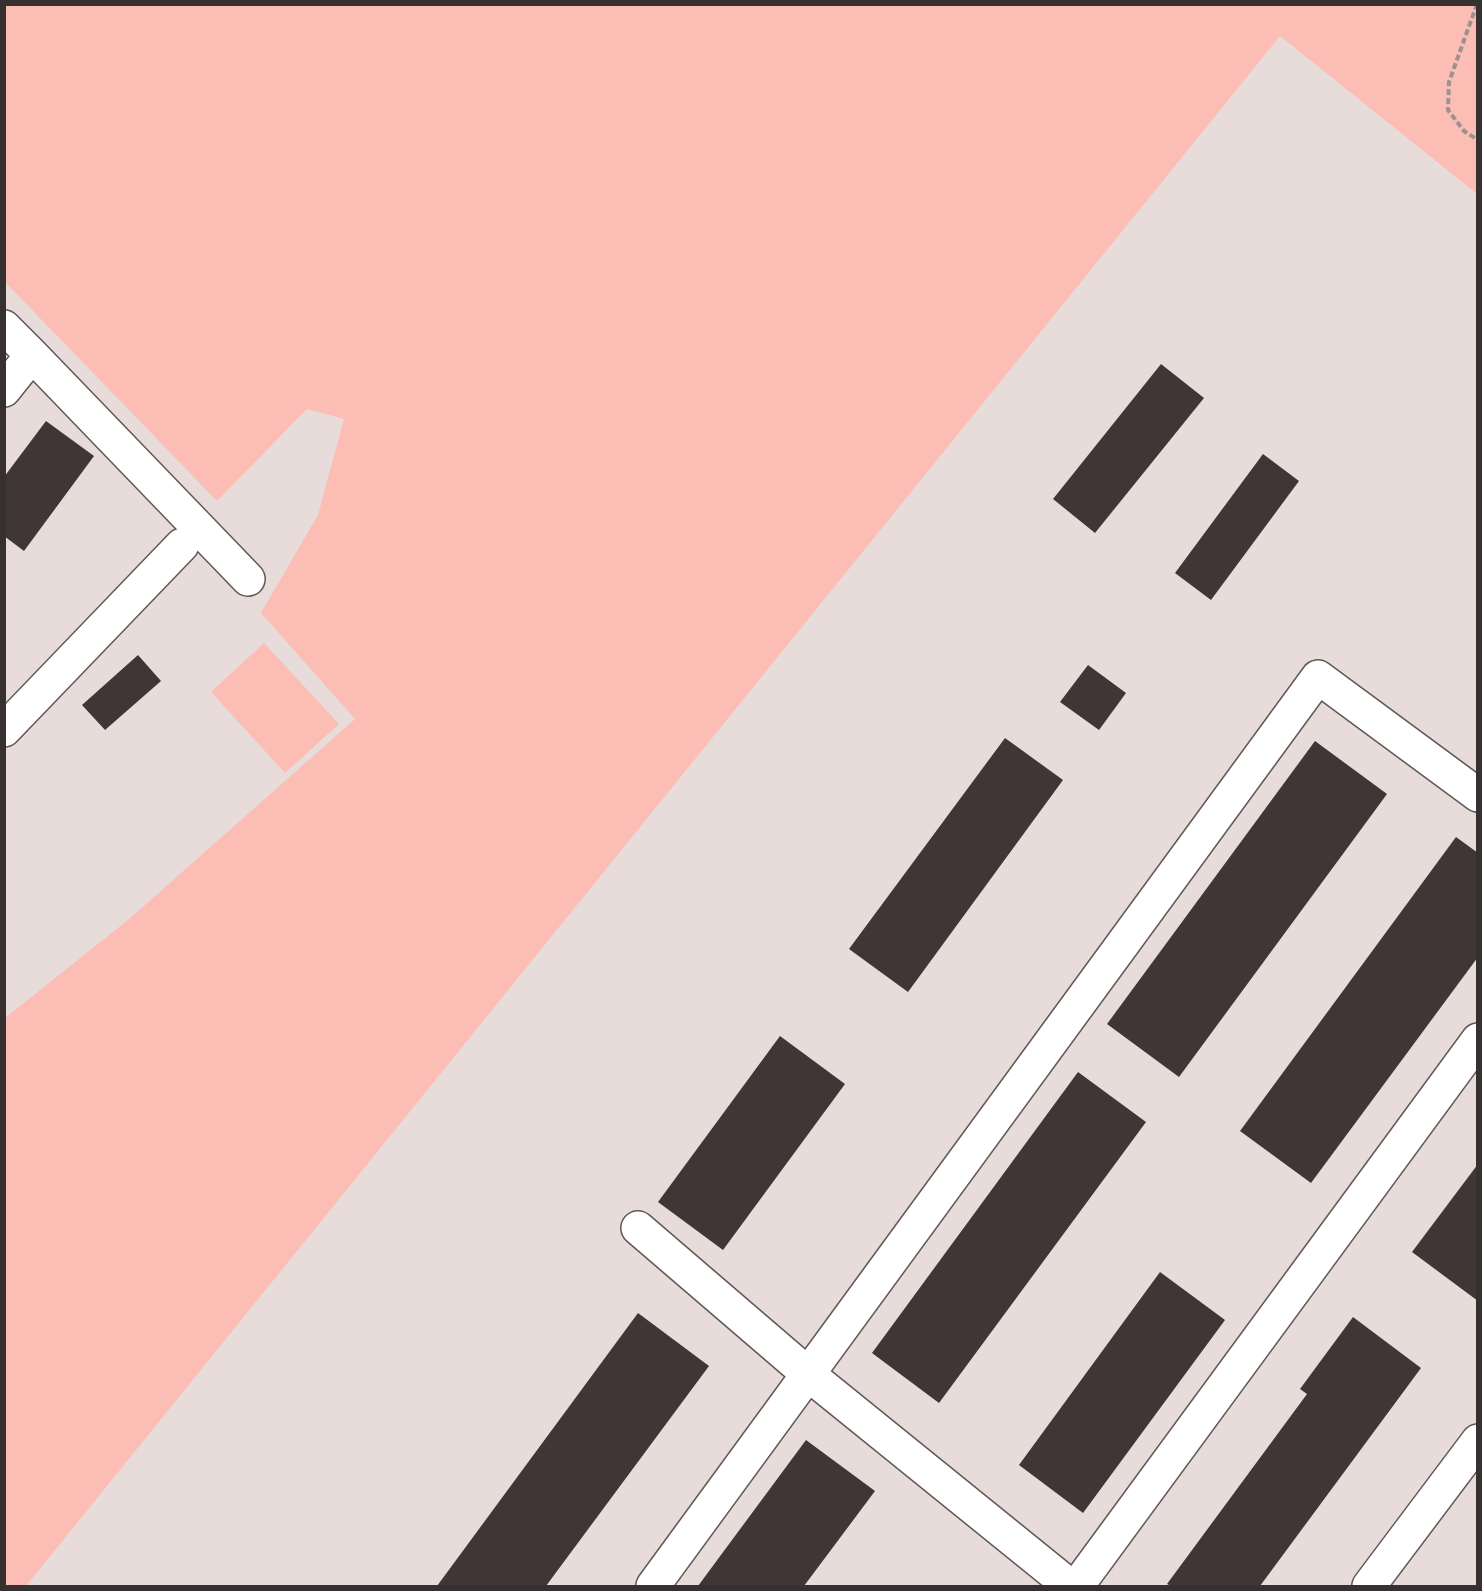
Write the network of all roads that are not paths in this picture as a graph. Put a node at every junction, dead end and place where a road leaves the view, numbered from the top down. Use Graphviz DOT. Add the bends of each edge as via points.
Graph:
graph roads {
  1 [pos="4,327"];
  2 [pos="20,371"];
  3 [pos="182,545"];
  4 [pos="248,579"];
  5 [pos="4,730"];
  6 [pos="1478,795"];
  7 [pos="1478,1040"];
  8 [pos="638,1228"];
  9 [pos="808,1374"];
  10 [pos="1478,1441"];
  11 [pos="653,1587"];
  12 [pos="1070,1587"];
  13 [pos="1077,1587"];
  14 [pos="1369,1587"];
  1 -- 2 [label="street"];
  2 -- 4 [label="street"];
  3 -- 5 [label="street"];
  6 -- 9 [label="street" via="1318,677"];
  7 -- 13 [label="street"];
  8 -- 9 [label="street"];
  9 -- 11 [label="street"];
  9 -- 12 [label="street"];
  10 -- 14 [label="street"];
}
